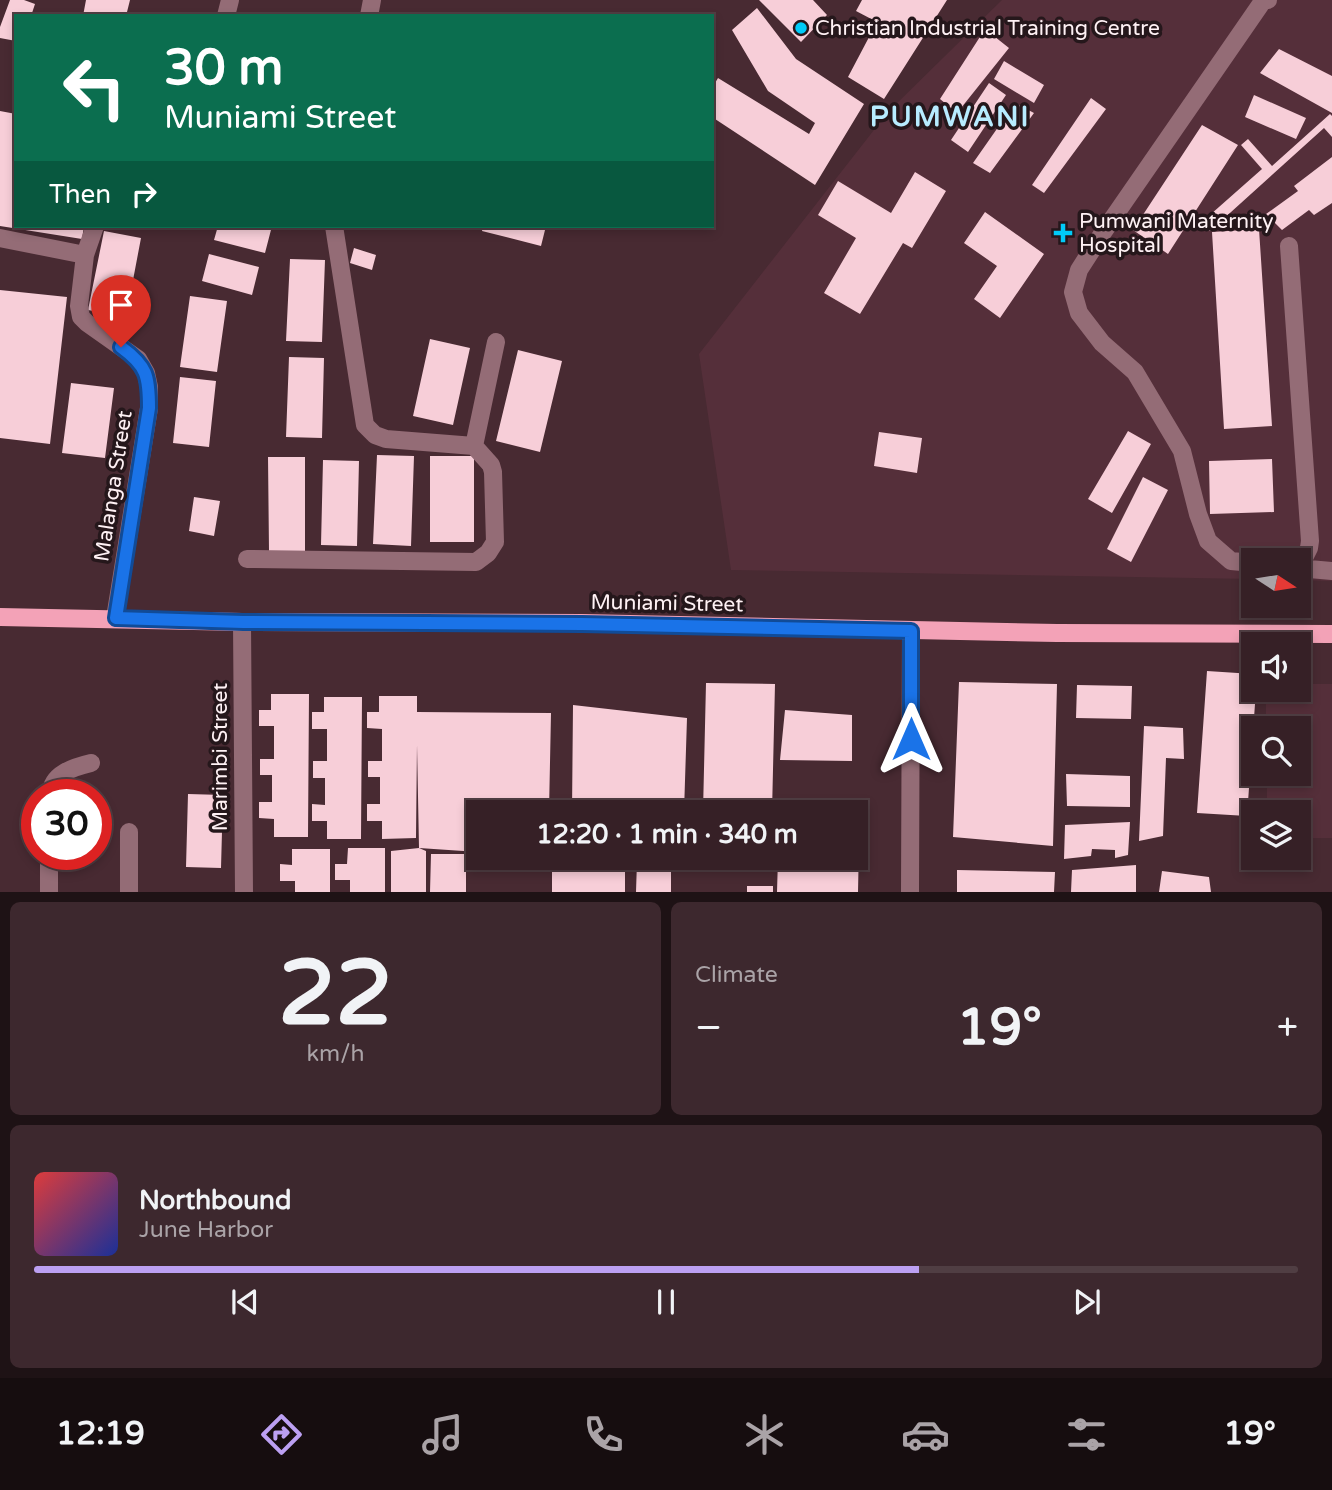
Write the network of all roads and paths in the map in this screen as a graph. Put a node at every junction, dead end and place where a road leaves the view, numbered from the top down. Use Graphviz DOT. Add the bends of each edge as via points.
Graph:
graph roads {
  1 [pos="1268,0"];
  2 [pos="94,228"];
  3 [pos="334,228"];
  4 [pos="0,237"];
  5 [pos="1289,246"];
  6 [pos="85,255"];
  7 [pos="496,342"];
  8 [pos="474,446"];
  9 [pos="1309,548"];
  10 [pos="247,559"];
  11 [pos="1241,562"];
  12 [pos="1311,569"];
  13 [pos="1332,571"];
  14 [pos="0,617"];
  15 [pos="116,618"];
  16 [pos="243,622"];
  17 [pos="911,631"];
  18 [pos="1332,634"];
  19 [pos="91,763"];
  20 [pos="58,779"];
  21 [pos="129,832"];
  22 [pos="49,870"];
  23 [pos="49,891"];
  24 [pos="129,891"];
  25 [pos="244,891"];
  26 [pos="910,891"];
  1 -- 11 [label="street" via="1263,1 1104,232 1080,270 1073,292 1079,313 1102,343 1135,372 1182,451 1208,541 1231,561"];
  2 -- 6 [label="street, Malanga Street"];
  3 -- 8 [label="street" via="366,425 374,435 386,439"];
  4 -- 6 [label="street"];
  5 -- 9 [label="street"];
  6 -- 15 [label="street, Malanga Street" via="81,317 138,359 149,387"];
  7 -- 8 [label="street"];
  8 -- 10 [label="street" via="493,472 495,542 476,562"];
  12 -- 13 [label="street"];
  14 -- 15 [label="main road, Muniami Street"];
  15 -- 16 [label="main road, Muniami Street"];
  16 -- 17 [label="main road, Muniami Street"];
  16 -- 25 [label="street, Marimbi Street"];
  17 -- 18 [label="main road, Muniami Street"];
  17 -- 26 [label="street"];
  19 -- 20 [label="street"];
  21 -- 24 [label="street"];
  22 -- 23 [label="street"];
}
